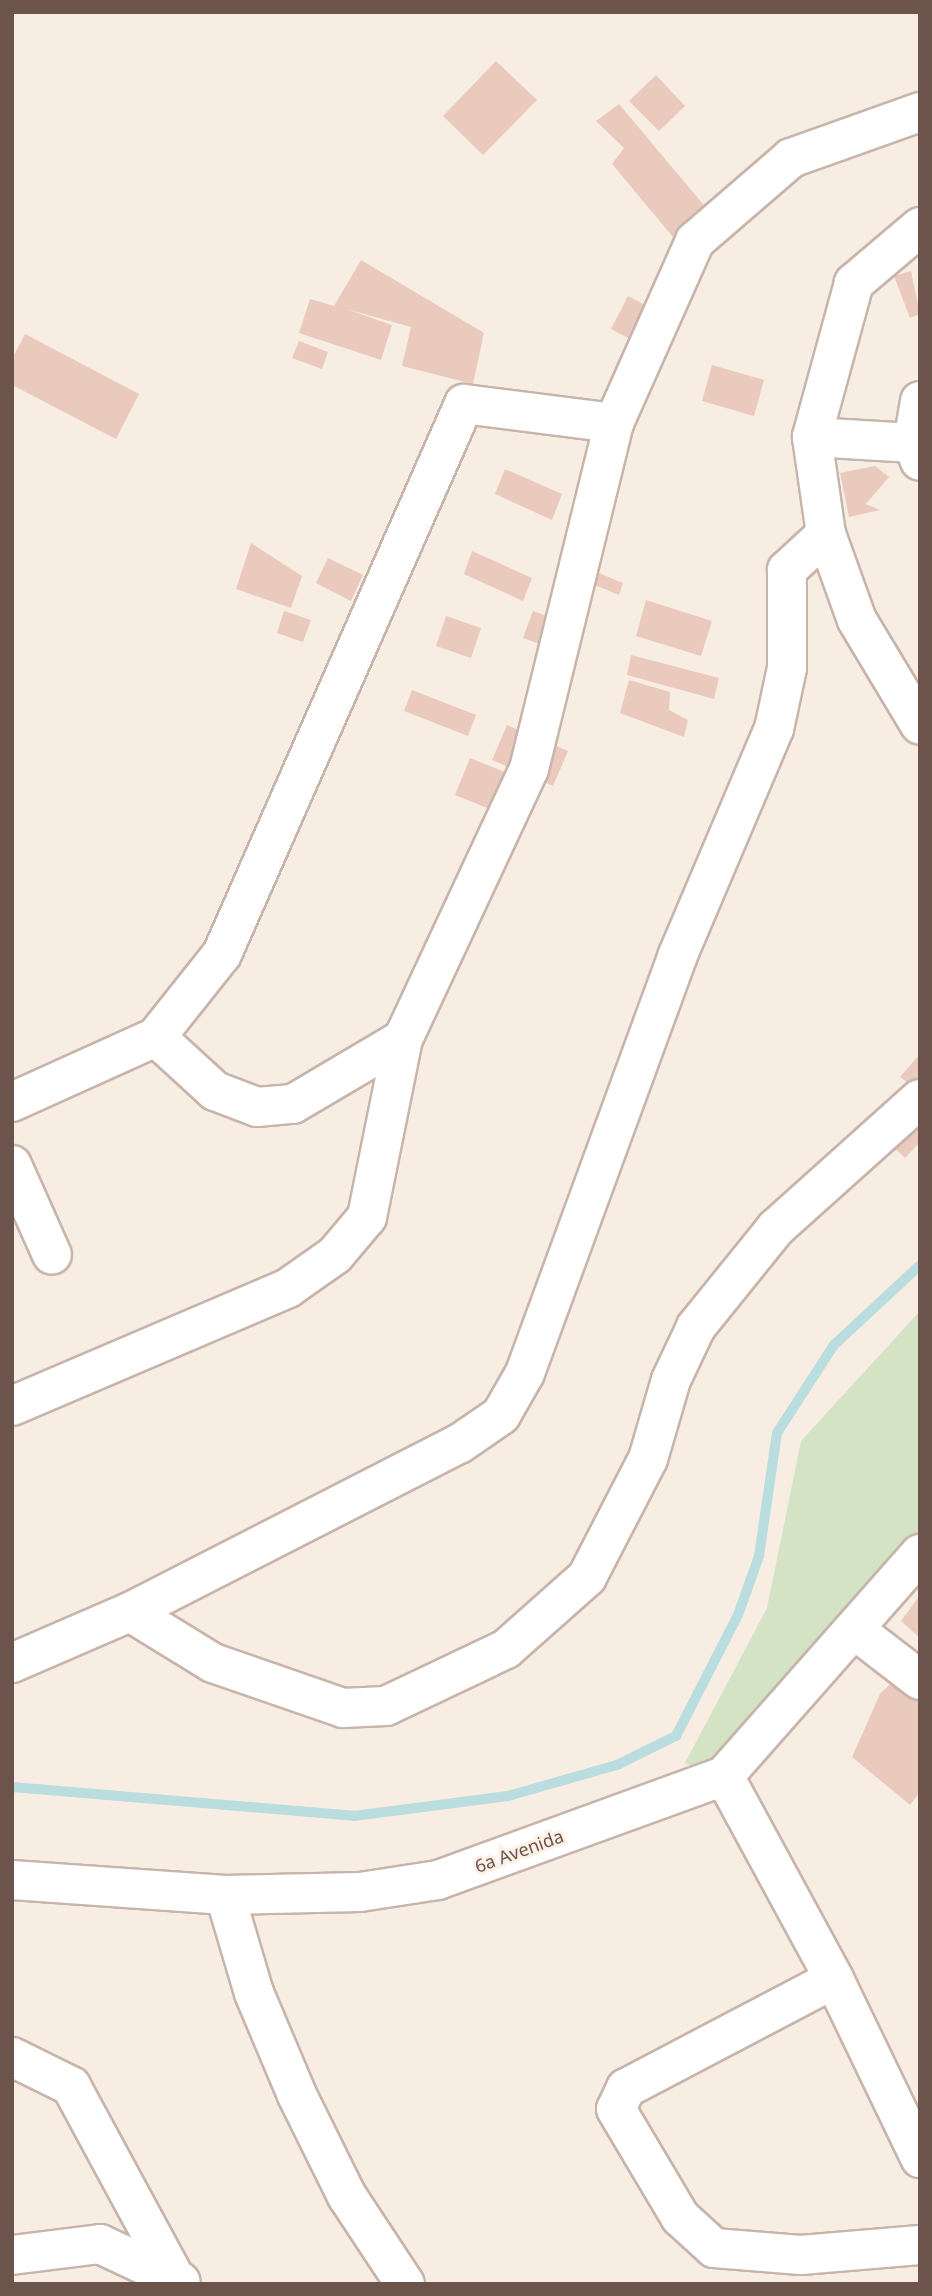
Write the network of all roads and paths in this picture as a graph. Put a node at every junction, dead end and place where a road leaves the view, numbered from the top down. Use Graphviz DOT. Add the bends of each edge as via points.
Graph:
graph roads {
  1 [pos="920,112"];
  2 [pos="920,227"];
  3 [pos="920,401"];
  4 [pos="614,423"];
  5 [pos="812,437"];
  6 [pos="916,452"];
  7 [pos="826,534"];
  8 [pos="920,725"];
  9 [pos="156,1037"];
  10 [pos="403,1039"];
  11 [pos="920,1099"];
  12 [pos="12,1102"];
  13 [pos="12,1165"];
  14 [pos="52,1255"];
  15 [pos="12,1406"];
  16 [pos="920,1554"];
  17 [pos="130,1612"];
  18 [pos="855,1630"];
  19 [pos="12,1663"];
  20 [pos="920,1680"];
  21 [pos="724,1776"];
  22 [pos="12,1880"];
  23 [pos="80,1887"];
  24 [pos="225,1895"];
  25 [pos="12,1901"];
  26 [pos="834,1979"];
  27 [pos="12,2057"];
  28 [pos="920,2158"];
  29 [pos="920,2245"];
  30 [pos="12,2255"];
  31 [pos="177,2278"];
  32 [pos="405,2284"];
  1 -- 4 [label="street" via="791,158 695,241"];
  2 -- 5 [label="street" via="854,284"];
  3 -- 6 [label="street"];
  4 -- 9 [label="street" via="464,404 261,878 222,954"];
  4 -- 10 [label="street" via="529,769"];
  5 -- 6 [label="street"];
  5 -- 7 [label="street"];
  7 -- 8 [label="street" via="857,620"];
  7 -- 17 [label="street" via="787,570 787,668 774,729 677,957 525,1373 500,1415 459,1444"];
  9 -- 10 [label="street" via="215,1091 257,1107 293,1104"];
  9 -- 12 [label="street"];
  10 -- 15 [label="street" via="367,1217 335,1255 288,1287"];
  11 -- 17 [label="street" via="776,1228 696,1327 671,1380 648,1459 587,1577 506,1649 386,1706 343,1708 213,1663"];
  13 -- 14 [label="street"];
  16 -- 18 [label="street, 6a Avenida"];
  17 -- 19 [label="street"];
  18 -- 20 [label="street"];
  18 -- 21 [label="street, 6a Avenida"];
  21 -- 24 [label="street, 6a Avenida" via="438,1880 360,1892"];
  21 -- 26 [label="street"];
  22 -- 23 [label="street, 6a Avenida"];
  23 -- 24 [label="street, 6a Avenida"];
  23 -- 25 [label="street"];
  24 -- 32 [label="street" via="254,1993 297,2095 347,2196"];
  26 -- 28 [label="street"];
  26 -- 29 [label="street" via="626,2088 616,2109 680,2217 714,2248 801,2255"];
  27 -- 31 [label="street" via="71,2086"];
  30 -- 31 [label="street" via="100,2245"];
}
